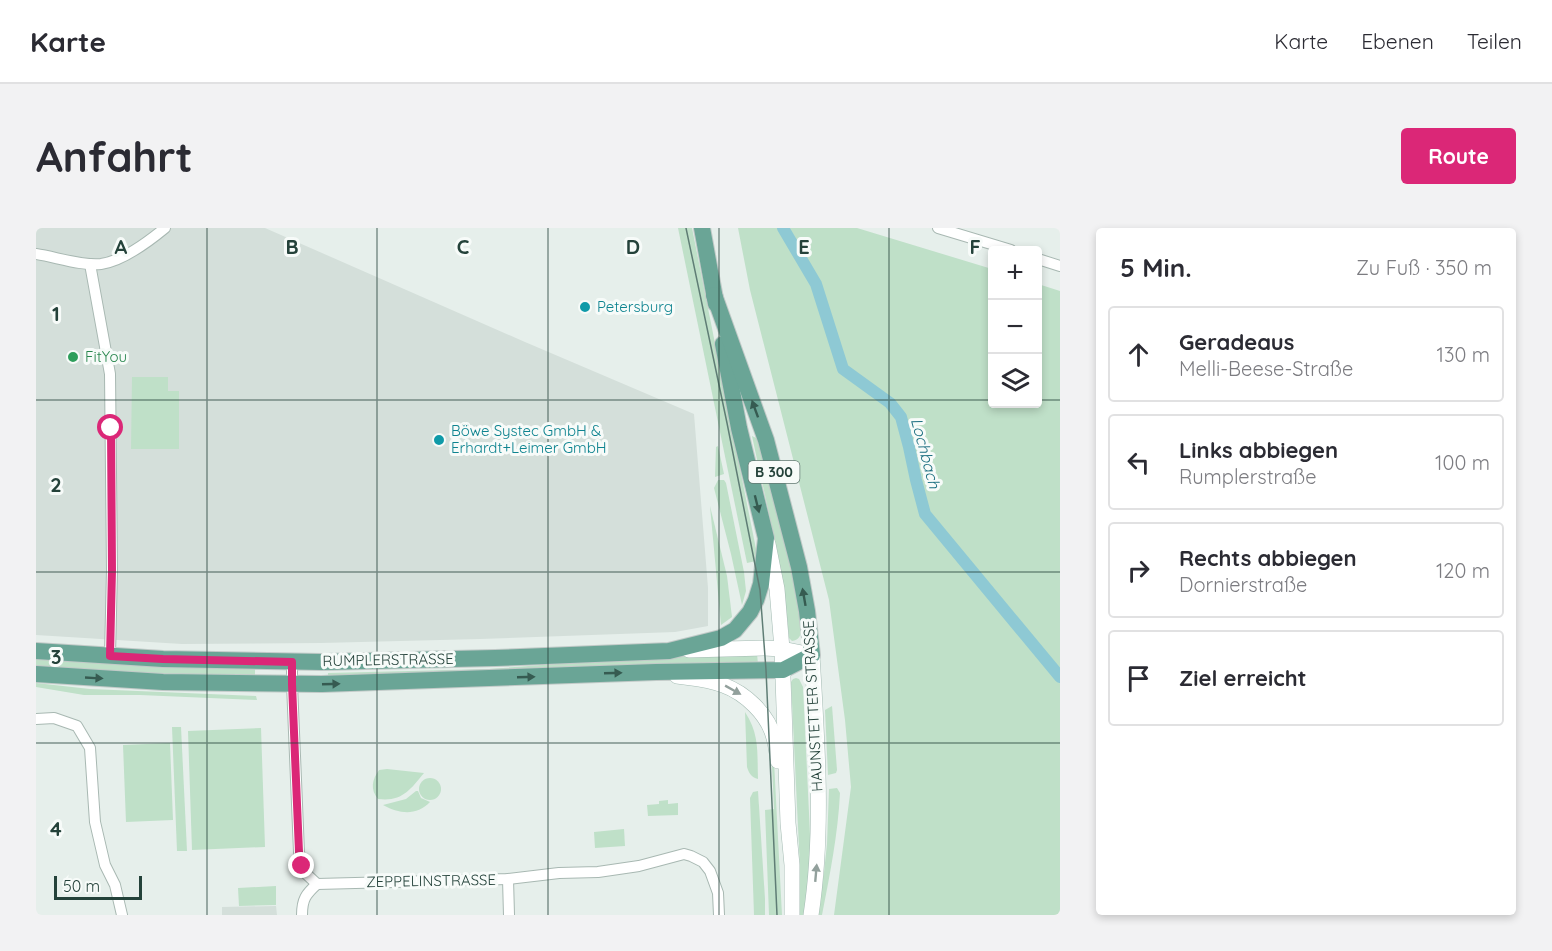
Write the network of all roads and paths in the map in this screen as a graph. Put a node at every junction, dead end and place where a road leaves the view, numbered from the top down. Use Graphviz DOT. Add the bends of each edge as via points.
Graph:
graph roads {
  1 [pos="165,228"];
  2 [pos="702,228"];
  3 [pos="938,228"];
  4 [pos="998,246"];
  5 [pos="36,255"];
  6 [pos="1042,260"];
  7 [pos="90,264"];
  8 [pos="1060,266"];
  9 [pos="714,295"];
  10 [pos="766,538"];
  11 [pos="782,649"];
  12 [pos="36,651"];
  13 [pos="669,651"];
  14 [pos="812,655"];
  15 [pos="110,656"];
  16 [pos="292,662"];
  17 [pos="783,670"];
  18 [pos="656,672"];
  19 [pos="36,674"];
  20 [pos="292,684"];
  21 [pos="36,719"];
  22 [pos="788,823"];
  23 [pos="508,879"];
  24 [pos="317,884"];
  25 [pos="122,915"];
  26 [pos="302,915"];
  27 [pos="509,915"];
  28 [pos="719,915"];
  29 [pos="792,915"];
  30 [pos="811,915"];
  1 -- 7 [label="street" via="124,256"];
  2 -- 9 [label="main road, HAUNSTETTER STRASSE / B 300"];
  3 -- 4 [label="street"];
  5 -- 7 [label="street"];
  6 -- 8 [label="street"];
  7 -- 15 [label="street" via="110,374"];
  9 -- 10 [label="main road, HAUNSTETTER STRASSE / B 300, one-way" via="738,428"];
  14 -- 9 [label="main road, HAUNSTETTER STRASSE / B 300, one-way" via="799,567 766,440"];
  10 -- 11 [label="main road, HAUNSTETTER STRASSE" via="777,589"];
  10 -- 13 [label="main road, RUMPLERSTRASSE / B 300" via="756,600 735,630 721,638"];
  11 -- 13 [label="main road, RUMPLERSTRASSE"];
  11 -- 14 [label="main road, RUMPLERSTRASSE"];
  11 -- 17 [label="main road, HAUNSTETTER STRASSE"];
  12 -- 15 [label="main road, RUMPLERSTRASSE / B 300"];
  13 -- 16 [label="main road, RUMPLERSTRASSE / B 300"];
  14 -- 17 [label="main road, RUMPLERSTRASSE"];
  30 -- 14 [label="main road, HAUNSTETTER STRASSE, one-way" via="819,830"];
  15 -- 16 [label="main road, RUMPLERSTRASSE / B 300"];
  16 -- 20 [label="street"];
  17 -- 18 [label="main road, RUMPLERSTRASSE"];
  17 -- 22 [label="main road, HAUNSTETTER STRASSE"];
  20 -- 18 [label="main road, RUMPLERSTRASSE, one-way"];
  18 -- 22 [label="main road, RUMPLERSTRASSE, one-way" via="723,684 756,707 774,737"];
  19 -- 20 [label="main road, RUMPLERSTRASSE, one-way" via="163,682"];
  20 -- 24 [label="street" via="299,852 303,871"];
  21 -- 25 [label="street" via="54,718 77,726 90,748 95,822"];
  22 -- 29 [label="main road, HAUNSTETTER STRASSE"];
  23 -- 24 [label="street, ZEPPELINSTRASSE"];
  23 -- 27 [label="street, ZEPPELINSTRASSE"];
  23 -- 28 [label="street" via="617,870 684,854 704,862 710,871 718,893"];
  24 -- 26 [label="street" via="306,894"];
}
